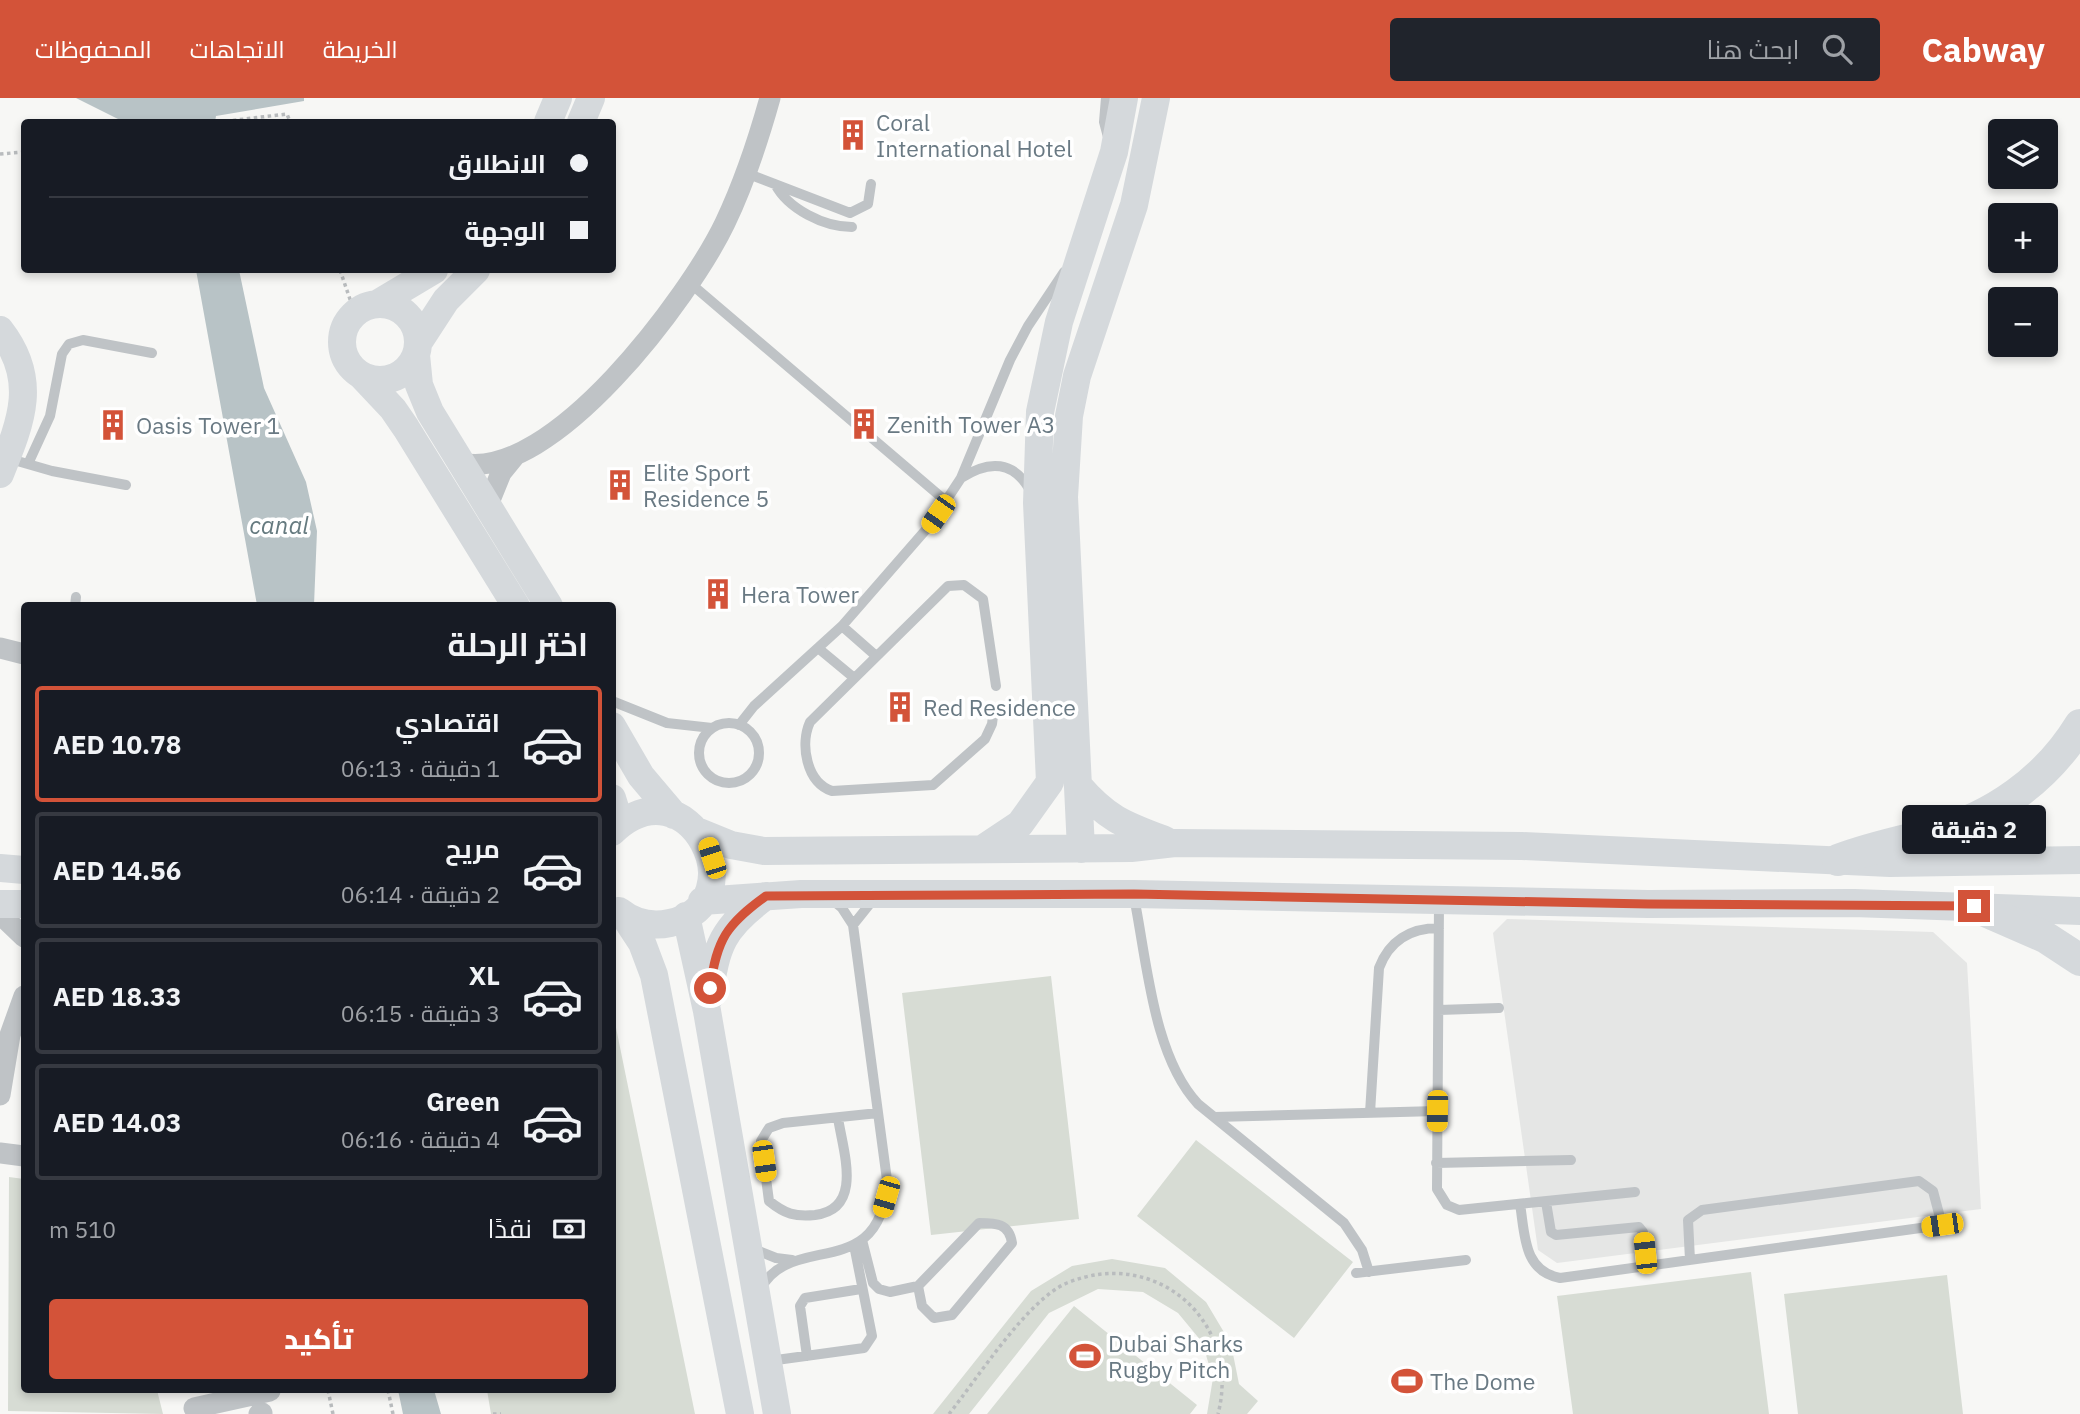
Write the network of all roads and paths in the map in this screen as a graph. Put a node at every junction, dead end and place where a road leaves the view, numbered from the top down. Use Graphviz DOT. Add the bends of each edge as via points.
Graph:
graph roads {
  1 [pos="558,98"];
  2 [pos="591,98"];
  3 [pos="770,98"];
  4 [pos="1106,98"];
  5 [pos="1124,98"];
  6 [pos="1156,98"];
  7 [pos="241,119"];
  8 [pos="289,119"];
  9 [pos="549,119"];
  10 [pos="582,119"];
  11 [pos="21,152"];
  12 [pos="1114,152"];
  13 [pos="0,155"];
  14 [pos="746,173"];
  15 [pos="775,184"];
  16 [pos="871,184"];
  17 [pos="852,227"];
  18 [pos="1083,247"];
  19 [pos="342,273"];
  20 [pos="428,273"];
  21 [pos="474,273"];
  22 [pos="690,283"];
  23 [pos="366,309"];
  24 [pos="0,330"];
  25 [pos="417,349"];
  26 [pos="152,353"];
  27 [pos="361,375"];
  28 [pos="516,456"];
  29 [pos="461,463"];
  30 [pos="11,465"];
  31 [pos="961,478"];
  32 [pos="125,485"];
  33 [pos="947,502"];
  34 [pos="1037,503"];
  35 [pos="488,505"];
  36 [pos="514,602"];
  37 [pos="546,602"];
  38 [pos="842,626"];
  39 [pos="0,648"];
  40 [pos="818,648"];
  41 [pos="21,653"];
  42 [pos="876,655"];
  43 [pos="853,677"];
  44 [pos="996,686"];
  45 [pos="616,703"];
  46 [pos="994,708"];
  47 [pos="739,725"];
  48 [pos="2080,725"];
  49 [pos="712,728"];
  50 [pos="616,733"];
  51 [pos="1078,785"];
  52 [pos="674,815"];
  53 [pos="616,829"];
  54 [pos="699,832"];
  55 [pos="1175,843"];
  56 [pos="984,848"];
  57 [pos="1081,849"];
  58 [pos="1838,860"];
  59 [pos="2080,860"];
  60 [pos="0,868"];
  61 [pos="21,870"];
  62 [pos="1134,894"];
  63 [pos="826,895"];
  64 [pos="879,895"];
  65 [pos="766,896"];
  66 [pos="1439,900"];
  67 [pos="0,904"];
  68 [pos="21,904"];
  69 [pos="1974,906"];
  70 [pos="618,909"];
  71 [pos="694,909"];
  72 [pos="2080,911"];
  73 [pos="0,914"];
  74 [pos="853,925"];
  75 [pos="1439,928"];
  76 [pos="21,934"];
  77 [pos="2080,960"];
  78 [pos="21,1004"];
  79 [pos="1499,1008"];
  80 [pos="1438,1010"];
  81 [pos="707,1011"];
  82 [pos="0,1095"];
  83 [pos="1437,1111"];
  84 [pos="878,1113"];
  85 [pos="1370,1113"];
  86 [pos="1215,1117"];
  87 [pos="838,1118"];
  88 [pos="0,1153"];
  89 [pos="21,1156"];
  90 [pos="1571,1160"];
  91 [pos="1436,1163"];
  92 [pos="1635,1192"];
  93 [pos="1546,1202"];
  94 [pos="1520,1204"];
  95 [pos="858,1242"];
  96 [pos="749,1247"];
  97 [pos="1466,1259"];
  98 [pos="1690,1260"];
  99 [pos="795,1261"];
  100 [pos="1647,1266"];
  101 [pos="1369,1272"];
  102 [pos="1356,1273"];
  103 [pos="918,1286"];
  104 [pos="861,1289"];
  105 [pos="758,1295"];
  106 [pos="807,1356"];
  107 [pos="769,1361"];
  108 [pos="258,1393"];
  109 [pos="329,1393"];
  110 [pos="389,1393"];
  111 [pos="194,1404"];
  112 [pos="333,1414"];
  113 [pos="393,1414"];
  114 [pos="493,1414"];
  115 [pos="501,1414"];
  116 [pos="740,1414"];
  117 [pos="777,1414"];
  118 [pos="949,1414"];
  119 [pos="1218,1414"];
  1 -- 9 [label="main road"];
  2 -- 10 [label="main road"];
  3 -- 14 [label="street"];
  4 -- 12 [label="lane" via="1105,128"];
  5 -- 12 [label="main road"];
  6 -- 51 [label="main road" via="1134,205 1088,336 1069,416 1063,497"];
  7 -- 8 [label="path" via="287,114"];
  11 -- 13 [label="path"];
  12 -- 18 [label="main road"];
  14 -- 15 [label="lane"];
  14 -- 22 [label="street" via="724,225"];
  15 -- 16 [label="lane" via="850,213 868,204"];
  15 -- 17 [label="lane" via="795,207"];
  18 -- 31 [label="lane" via="1010,360"];
  18 -- 34 [label="main road" via="1048,367 1040,412"];
  19 -- 23 [label="path"];
  20 -- 23 [label="main road"];
  21 -- 25 [label="main road" via="446,300"];
  22 -- 28 [label="street" via="637,353 601,391"];
  22 -- 33 [label="lane"];
  23 -- 25 [label="main road" via="398,309 406,314 417,332"];
  23 -- 27 [label="main road" via="343,334 342,346 345,357"];
  24 -- 30 [label="main road" via="19,363 23,388"];
  25 -- 27 [label="main road" via="409,366 387,379"];
  25 -- 29 [label="main road" via="424,399"];
  26 -- 30 [label="lane" via="83,340 69,344 62,354 50,416"];
  27 -- 36 [label="main road" via="406,428"];
  28 -- 29 [label="street" via="484,466"];
  28 -- 35 [label="street" via="501,473"];
  29 -- 35 [label="main road"];
  30 -- 32 [label="lane"];
  31 -- 33 [label="lane"];
  31 -- 34 [label="lane" via="989,464 1005,466 1018,473"];
  33 -- 38 [label="lane"];
  34 -- 56 [label="main road" via="1049,782 1020,824"];
  35 -- 37 [label="main road"];
  38 -- 40 [label="lane"];
  38 -- 42 [label="lane"];
  39 -- 41 [label="street"];
  40 -- 43 [label="lane"];
  40 -- 47 [label="lane"];
  42 -- 43 [label="lane"];
  42 -- 44 [label="lane" via="941,590 964,585 978,593 985,607"];
  43 -- 46 [label="lane" via="807,730 806,750 814,778 832,791 933,785 985,739"];
  45 -- 49 [label="lane" via="667,723"];
  47 -- 49 [label="lane"];
  47 -- 49 [label="lane" via="754,736 759,754 753,772 728,783 710,777 700,761 700,743"];
  48 -- 58 [label="main road" via="2050,765 2002,803 1955,826"];
  50 -- 52 [label="main road" via="641,776"];
  51 -- 55 [label="main road" via="1097,807 1120,823"];
  51 -- 57 [label="main road"];
  52 -- 53 [label="main road" via="646,813"];
  52 -- 54 [label="main road"];
  54 -- 56 [label="main road" via="731,845 764,850"];
  54 -- 71 [label="main road" via="710,851 713,874"];
  55 -- 57 [label="main road"];
  55 -- 58 [label="main road" via="1522,846"];
  56 -- 57 [label="main road"];
  58 -- 59 [label="main road"];
  60 -- 61 [label="main road"];
  62 -- 64 [label="main road"];
  62 -- 66 [label="main road"];
  62 -- 86 [label="lane" via="1166,1053 1188,1093"];
  63 -- 64 [label="main road"];
  63 -- 65 [label="main road"];
  63 -- 74 [label="lane"];
  64 -- 74 [label="lane"];
  65 -- 71 [label="main road"];
  65 -- 81 [label="main road" via="724,934 715,957"];
  66 -- 69 [label="main road"];
  66 -- 75 [label="lane"];
  67 -- 68 [label="main road"];
  69 -- 72 [label="main road"];
  69 -- 77 [label="main road" via="2045,937"];
  70 -- 71 [label="main road" via="648,924 674,922"];
  70 -- 116 [label="main road" via="642,943 654,975"];
  71 -- 81 [label="main road"];
  73 -- 76 [label="street"];
  74 -- 84 [label="lane"];
  75 -- 80 [label="lane"];
  75 -- 85 [label="lane" via="1416,930 1397,940 1379,968"];
  78 -- 82 [label="street" via="9,1035"];
  79 -- 80 [label="lane"];
  80 -- 83 [label="lane"];
  81 -- 96 [label="main road"];
  83 -- 85 [label="lane"];
  83 -- 91 [label="lane"];
  84 -- 87 [label="lane"];
  84 -- 95 [label="lane" via="886,1197 881,1213"];
  85 -- 86 [label="lane"];
  86 -- 101 [label="lane" via="1344,1223 1362,1250"];
  87 -- 87 [label="lane" via="769,1128 761,1141 769,1201 781,1211 796,1217 831,1213 839,1205 847,1191"];
  88 -- 89 [label="street"];
  90 -- 91 [label="lane"];
  91 -- 94 [label="lane" via="1438,1195 1453,1208"];
  92 -- 93 [label="lane"];
  93 -- 94 [label="lane"];
  93 -- 100 [label="lane" via="1551,1232 1556,1235 1639,1227"];
  94 -- 100 [label="lane" via="1528,1253 1548,1275 1566,1278"];
  95 -- 99 [label="lane" via="832,1255"];
  95 -- 103 [label="lane" via="879,1289 891,1292"];
  95 -- 104 [label="lane"];
  96 -- 99 [label="lane"];
  96 -- 105 [label="main road"];
  97 -- 101 [label="lane"];
  98 -- 98 [label="lane" via="1688,1220 1702,1210 1919,1181 1933,1191 1942,1225"];
  98 -- 100 [label="lane"];
  99 -- 105 [label="lane" via="776,1270"];
  101 -- 102 [label="lane"];
  103 -- 103 [label="lane" via="922,1306 934,1318 952,1315 1012,1243 1010,1233 999,1223 979,1223"];
  104 -- 106 [label="lane" via="805,1298 800,1306"];
  104 -- 106 [label="lane" via="870,1343 864,1348"];
  105 -- 107 [label="main road"];
  106 -- 107 [label="lane"];
  107 -- 117 [label="main road"];
  108 -- 111 [label="street"];
  109 -- 112 [label="path"];
  110 -- 113 [label="path"];
  114 -- 115 [label="path"];
  118 -- 119 [label="path" via="1034,1306 1065,1284 1102,1273 1141,1276 1176,1292 1203,1319 1220,1353 1224,1392"];
}
